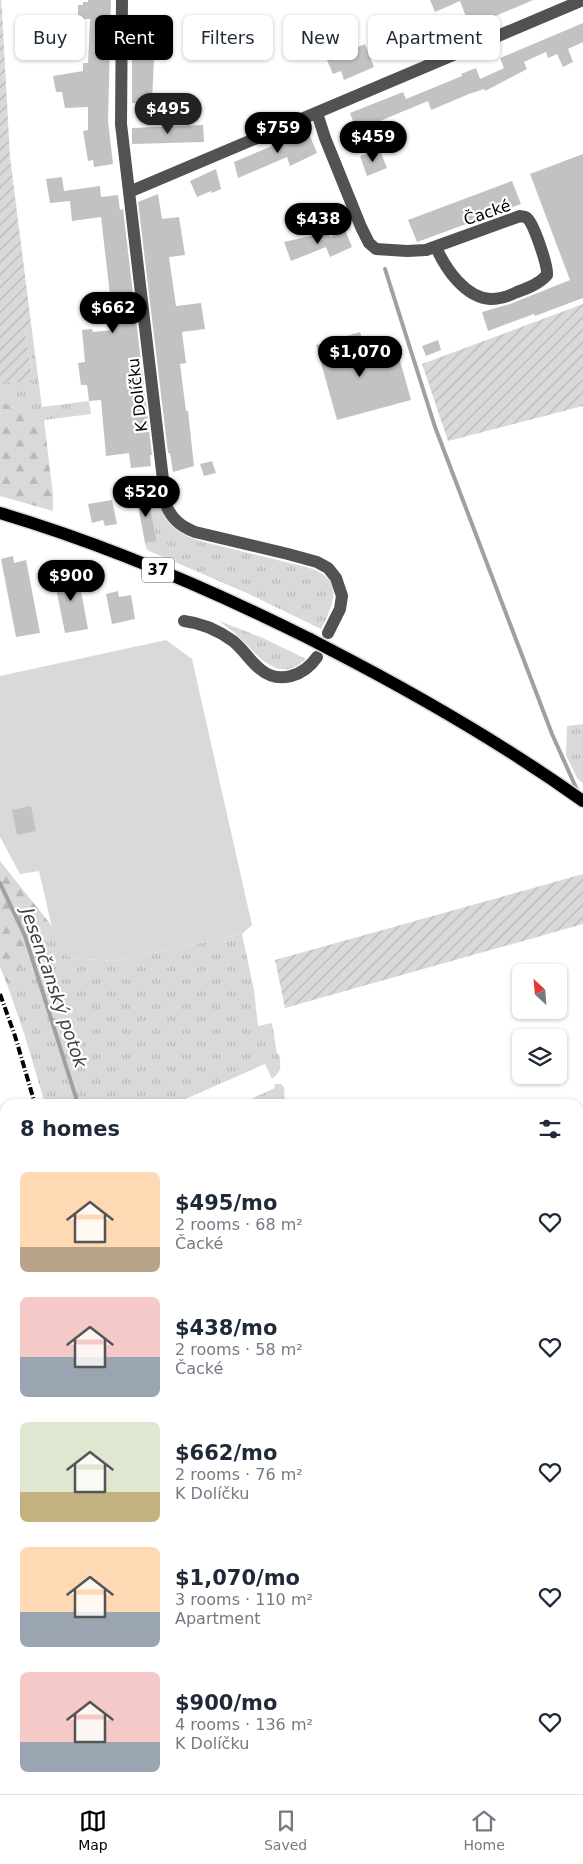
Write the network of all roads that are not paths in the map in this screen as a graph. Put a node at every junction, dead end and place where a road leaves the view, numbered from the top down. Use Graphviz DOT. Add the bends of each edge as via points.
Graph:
graph roads {
  1 [pos="122,0"];
  2 [pos="583,0"];
  3 [pos="316,113"];
  4 [pos="129,192"];
  5 [pos="436,247"];
  6 [pos="0,513"];
  7 [pos="184,621"];
  8 [pos="328,633"];
  9 [pos="316,657"];
  10 [pos="583,801"];
  1 -- 4 [label="street, K Dolíčku" via="121,124"];
  2 -- 3 [label="street"];
  3 -- 4 [label="street"];
  3 -- 5 [label="street, Čacké" via="369,243 376,249 387,250 417,251"];
  4 -- 8 [label="street, K Dolíčku" via="166,505 170,514 179,524 194,532 288,554 328,568 336,578 342,596 340,609"];
  5 -- 5 [label="street, Čacké" via="520,216 531,223 547,274 524,290 499,298 485,298 460,283"];
  6 -- 10 [label="main road, 37, bridge" via="110,550 310,639 460,721"];
  7 -- 9 [label="street" via="211,628 225,636 260,669 276,677 299,674"];
}
